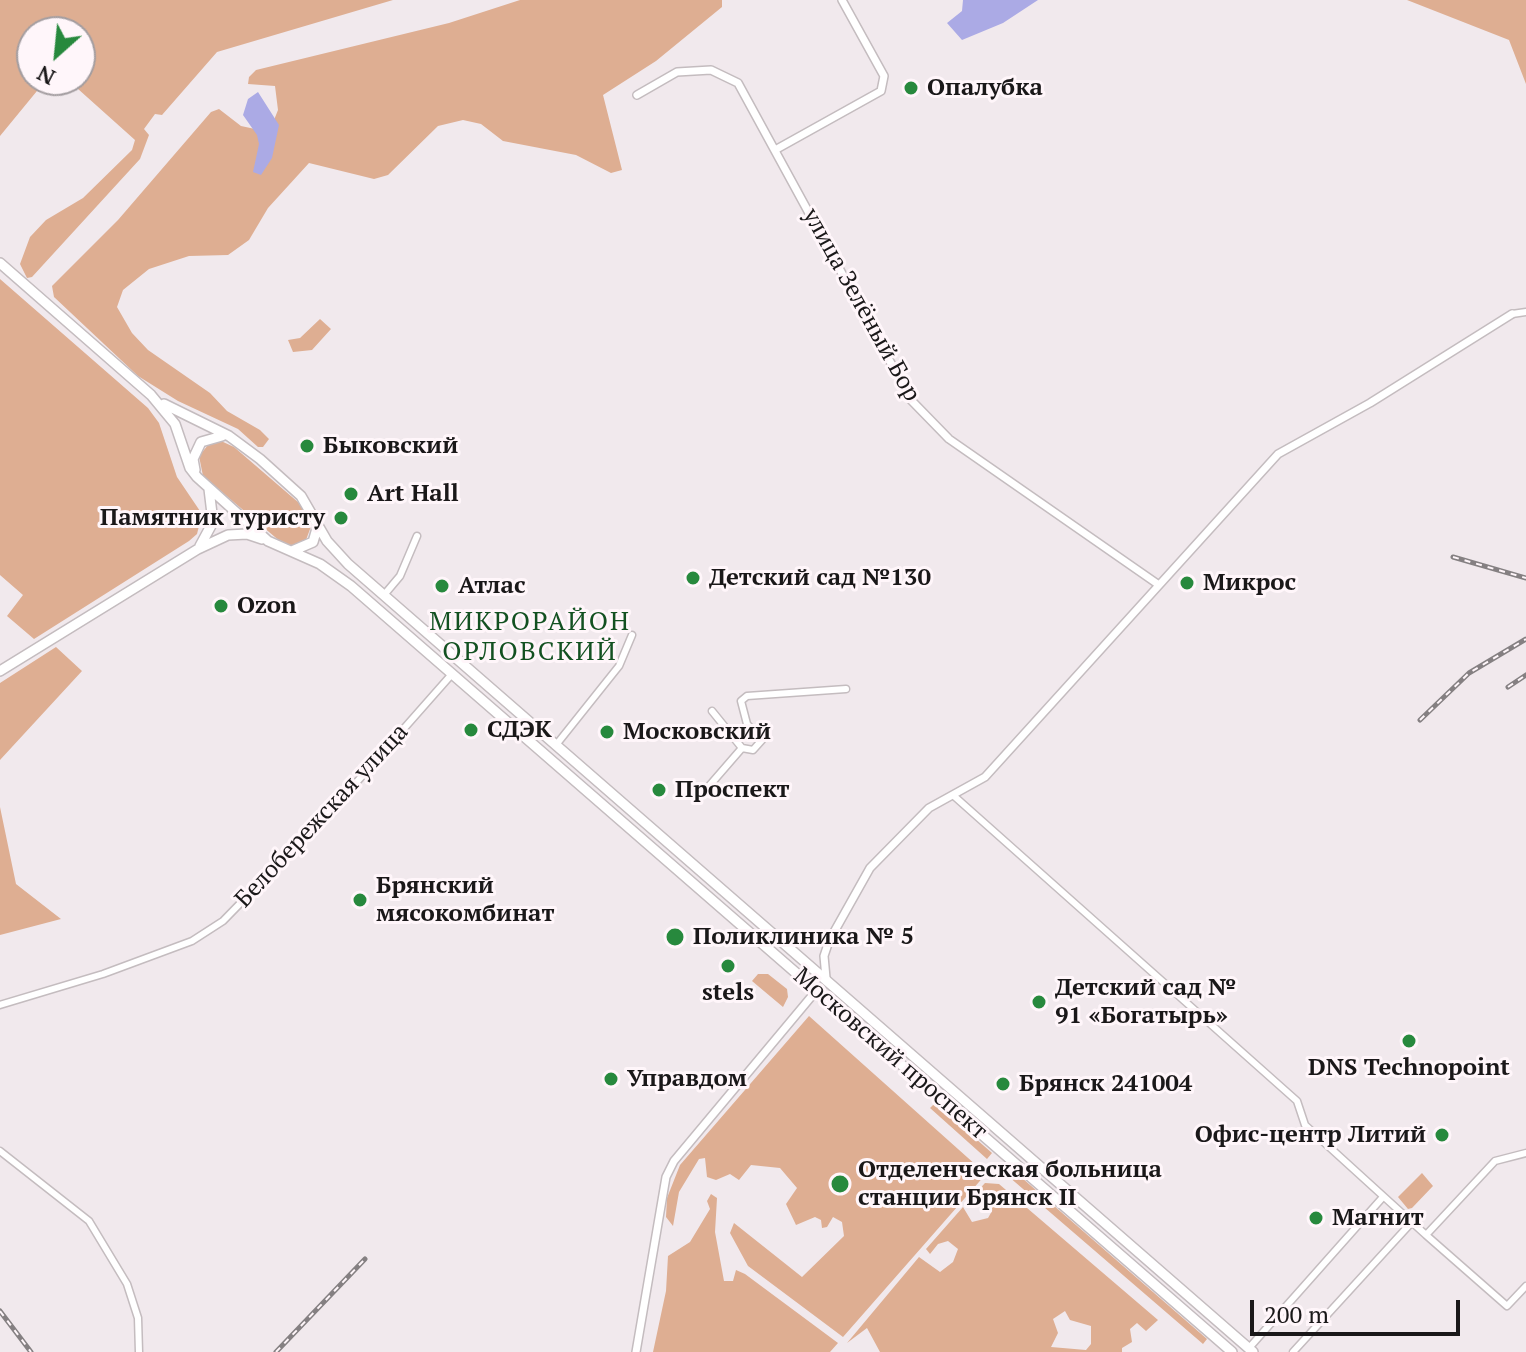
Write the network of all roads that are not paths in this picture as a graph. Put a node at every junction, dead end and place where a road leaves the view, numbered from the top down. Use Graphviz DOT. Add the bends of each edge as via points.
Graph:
graph roads {
  1 [pos="842,0"];
  2 [pos="637,95"];
  3 [pos="775,150"];
  4 [pos="0,263"];
  5 [pos="1526,312"];
  6 [pos="1512,314"];
  7 [pos="151,395"];
  8 [pos="229,436"];
  9 [pos="197,477"];
  10 [pos="209,488"];
  11 [pos="318,521"];
  12 [pos="417,536"];
  13 [pos="268,541"];
  14 [pos="198,549"];
  15 [pos="285,551"];
  16 [pos="1159,585"];
  17 [pos="384,595"];
  18 [pos="632,635"];
  19 [pos="0,671"];
  20 [pos="452,674"];
  21 [pos="846,689"];
  22 [pos="712,711"];
  23 [pos="556,745"];
  24 [pos="742,748"];
  25 [pos="703,793"];
  26 [pos="954,796"];
  27 [pos="826,978"];
  28 [pos="816,991"];
  29 [pos="0,1005"];
  30 [pos="0,1151"];
  31 [pos="1526,1153"];
  32 [pos="1383,1197"];
  33 [pos="1412,1222"];
  34 [pos="1426,1235"];
  35 [pos="1526,1286"];
  36 [pos="1249,1351"];
  37 [pos="139,1352"];
  38 [pos="636,1352"];
  39 [pos="1232,1352"];
  40 [pos="1293,1352"];
  1 -- 3 [label="street" via="884,76 881,91"];
  2 -- 3 [label="street, улица Зелёный Бор" via="677,72 711,70 738,83"];
  3 -- 16 [label="street, улица Зелёный Бор" via="911,400 949,439"];
  4 -- 7 [label="main road"];
  5 -- 6 [label="street"];
  6 -- 16 [label="street" via="1348,417 1278,454"];
  7 -- 8 [label="main road, Московский проспект"];
  7 -- 9 [label="main road" via="175,424"];
  8 -- 9 [label="main road" via="212,437 195,450"];
  8 -- 11 [label="main road, Московский проспект" via="301,496"];
  9 -- 10 [label="main road, Московский проспект"];
  10 -- 13 [label="main road, Московский проспект"];
  10 -- 14 [label="main road" via="213,522"];
  11 -- 15 [label="main road" via="313,542 302,550"];
  11 -- 17 [label="main road, Московский проспект" via="335,550"];
  12 -- 17 [label="street" via="400,576"];
  13 -- 14 [label="main road" via="237,534"];
  13 -- 15 [label="main road, Московский проспект"];
  14 -- 19 [label="main road"];
  15 -- 20 [label="main road, Московский проспект" via="336,574"];
  16 -- 26 [label="street" via="985,777"];
  17 -- 23 [label="main road, Московский проспект"];
  18 -- 23 [label="street" via="619,666"];
  20 -- 28 [label="main road, Московский проспект"];
  20 -- 29 [label="street, Белобережская улица" via="332,810 223,921 192,941"];
  21 -- 24 [label="street" via="747,696 741,701 747,724 762,740 753,750"];
  22 -- 24 [label="street"];
  23 -- 27 [label="main road, Московский проспект"];
  24 -- 25 [label="street"];
  26 -- 27 [label="street" via="929,808 870,868 829,941"];
  26 -- 32 [label="street" via="1297,1101 1305,1125"];
  27 -- 28 [label="main road"];
  27 -- 36 [label="main road, Московский проспект"];
  28 -- 38 [label="street" via="666,1177"];
  28 -- 39 [label="main road, Московский проспект"];
  30 -- 37 [label="street" via="89,1221 127,1284 138,1318"];
  31 -- 34 [label="street" via="1495,1161"];
  32 -- 33 [label="street"];
  32 -- 36 [label="street"];
  33 -- 34 [label="street"];
  33 -- 40 [label="street"];
  34 -- 35 [label="street" via="1507,1306"];
}
